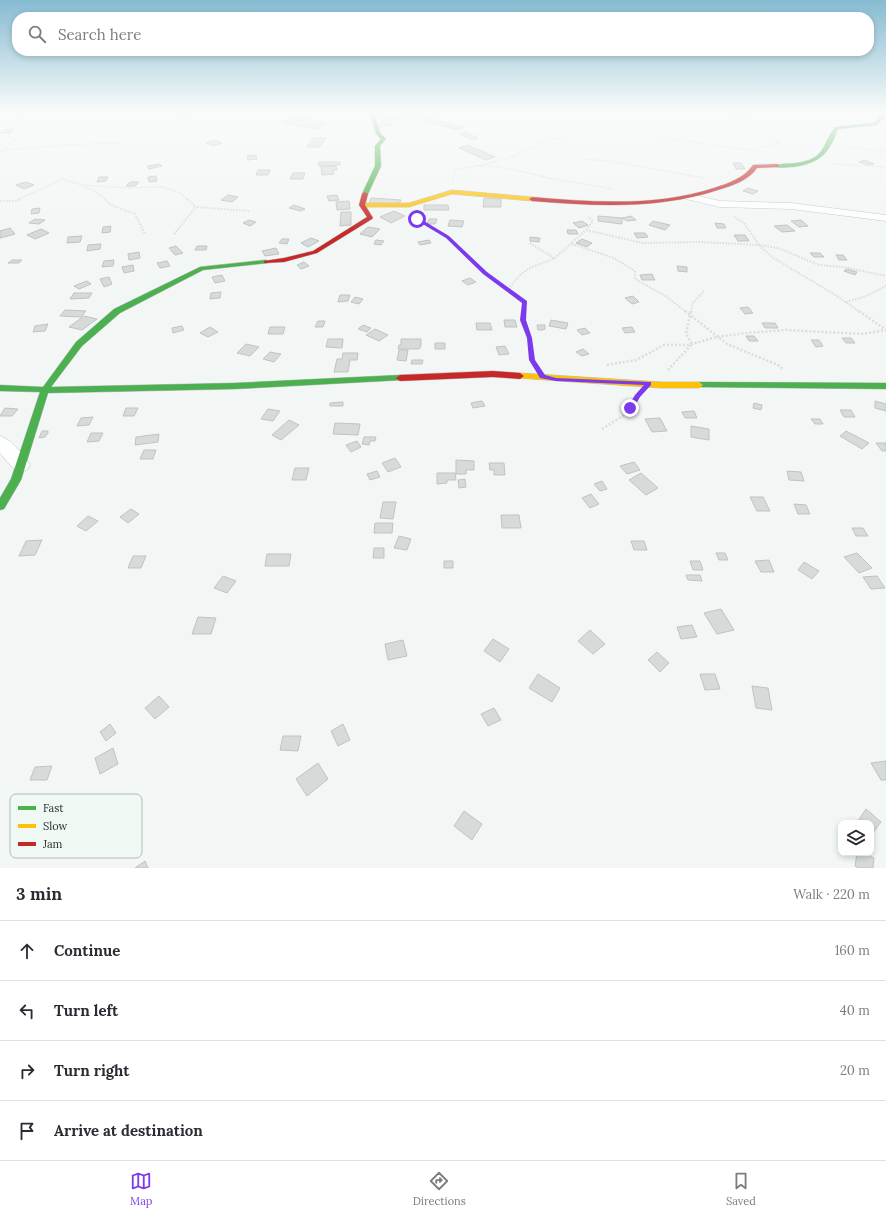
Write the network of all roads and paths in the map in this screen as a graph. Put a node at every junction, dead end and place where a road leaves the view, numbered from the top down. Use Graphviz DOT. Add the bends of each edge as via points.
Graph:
graph roads {
  1 [pos="377,152"];
  2 [pos="524,152"];
  3 [pos="760,152"];
  4 [pos="823,152"];
  5 [pos="768,153"];
  6 [pos="583,159"];
  7 [pos="804,163"];
  8 [pos="478,166"];
  9 [pos="886,167"];
  10 [pos="84,185"];
  11 [pos="729,185"];
  12 [pos="616,190"];
  13 [pos="452,192"];
  14 [pos="690,197"];
  15 [pos="572,201"];
  16 [pos="0,202"];
  17 [pos="720,204"];
  18 [pos="362,205"];
  19 [pos="196,207"];
  20 [pos="249,211"];
  21 [pos="410,216"];
  22 [pos="886,218"];
  23 [pos="586,230"];
  24 [pos="145,234"];
  25 [pos="174,234"];
  26 [pos="530,243"];
  27 [pos="572,244"];
  28 [pos="759,245"];
  29 [pos="555,258"];
  30 [pos="886,276"];
  31 [pos="886,286"];
  32 [pos="508,289"];
  33 [pos="705,290"];
  34 [pos="845,302"];
  35 [pos="690,314"];
  36 [pos="717,337"];
  37 [pos="692,344"];
  38 [pos="602,366"];
  39 [pos="784,369"];
  40 [pos="542,377"];
  41 [pos="649,384"];
  42 [pos="886,386"];
  43 [pos="0,388"];
  44 [pos="45,390"];
  45 [pos="602,429"];
  46 [pos="0,442"];
  47 [pos="21,465"];
  48 [pos="0,506"];
  1 -- 18 [label="street" via="378,166 363,197"];
  2 -- 8 [label="path"];
  3 -- 5 [label="path"];
  4 -- 7 [label="street" via="815,160"];
  6 -- 11 [label="path" via="610,160"];
  7 -- 9 [label="path"];
  7 -- 11 [label="street" via="755,166"];
  8 -- 12 [label="path" via="501,167"];
  8 -- 13 [label="path" via="455,170"];
  10 -- 16 [label="path" via="63,179 14,201"];
  10 -- 19 [label="path" via="163,187 180,193"];
  10 -- 24 [label="path" via="101,194 111,205 135,214"];
  11 -- 14 [label="street"];
  13 -- 15 [label="street"];
  13 -- 18 [label="street" via="409,205"];
  14 -- 15 [label="street" via="598,204"];
  14 -- 17 [label="street"];
  15 -- 23 [label="path" via="593,221"];
  17 -- 22 [label="street" via="791,206"];
  17 -- 28 [label="path" via="728,214 744,223"];
  18 -- 44 [label="street" via="370,218 315,252 284,260 202,268 117,312 79,344"];
  19 -- 20 [label="path"];
  19 -- 25 [label="path"];
  21 -- 32 [label="path" via="447,237 485,273"];
  23 -- 27 [label="path"];
  23 -- 28 [label="path" via="643,243"];
  26 -- 29 [label="path"];
  27 -- 29 [label="path"];
  27 -- 35 [label="path" via="614,258 635,271 634,279 667,297"];
  28 -- 30 [label="path" via="778,248 819,266 843,267"];
  28 -- 34 [label="path" via="772,257"];
  29 -- 32 [label="path" via="530,268"];
  31 -- 34 [label="path" via="864,297"];
  32 -- 40 [label="path" via="525,302 523,320 530,338 532,360"];
  33 -- 35 [label="path" via="693,303"];
  34 -- 36 [label="path" via="886,330 862,334 786,330"];
  35 -- 36 [label="path"];
  35 -- 37 [label="path" via="686,334"];
  36 -- 37 [label="path"];
  36 -- 39 [label="path" via="727,344"];
  37 -- 38 [label="path" via="664,345 636,360"];
  37 -- 41 [label="path" via="669,369"];
  40 -- 41 [label="street"];
  40 -- 44 [label="street" via="493,374 235,386"];
  41 -- 42 [label="street"];
  41 -- 45 [label="path" via="626,414"];
  43 -- 44 [label="street"];
  44 -- 47 [label="street"];
  46 -- 47 [label="street"];
  47 -- 48 [label="street" via="16,480"];
}
